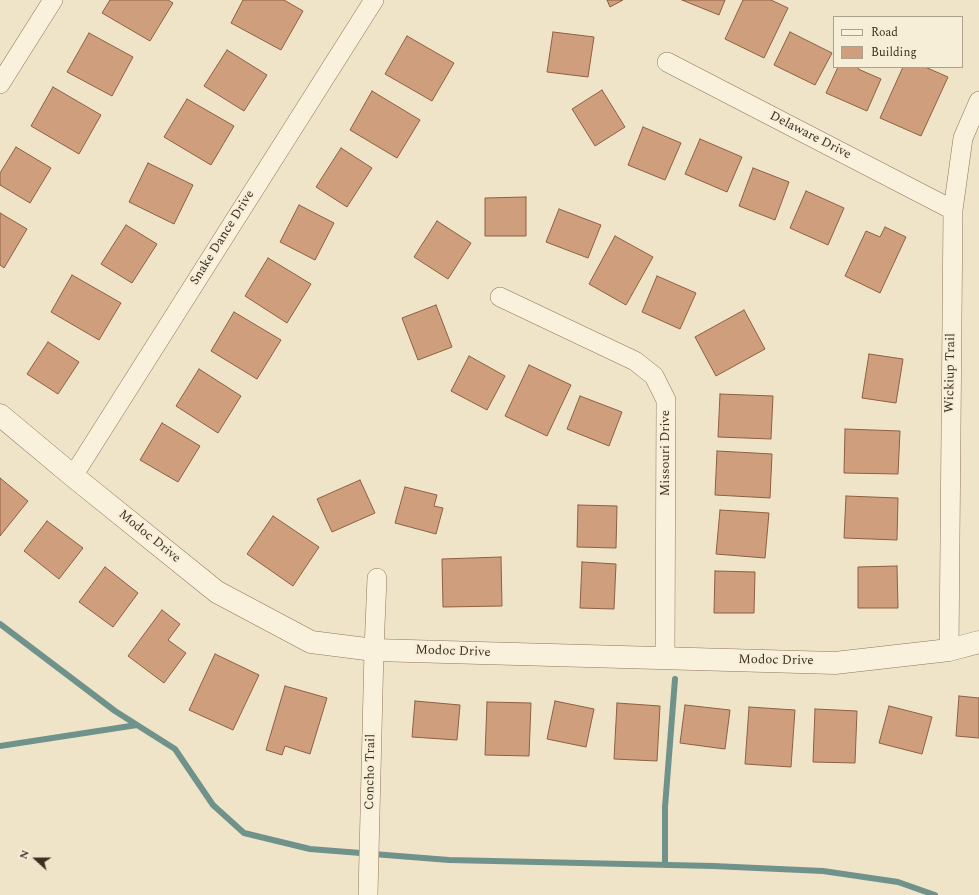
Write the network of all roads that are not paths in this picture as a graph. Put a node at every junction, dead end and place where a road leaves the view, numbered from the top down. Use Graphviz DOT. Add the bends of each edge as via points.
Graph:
graph roads {
  1 [pos="53,0"];
  2 [pos="374,0"];
  3 [pos="667,62"];
  4 [pos="0,84"];
  5 [pos="979,101"];
  6 [pos="953,210"];
  7 [pos="500,297"];
  8 [pos="0,415"];
  9 [pos="73,476"];
  10 [pos="377,578"];
  11 [pos="979,642"];
  12 [pos="374,650"];
  13 [pos="949,650"];
  14 [pos="665,658"];
  15 [pos="368,887"];
  1 -- 4 [label="street"];
  2 -- 9 [label="street, Snake Dance Drive"];
  3 -- 6 [label="street, Delaware Drive"];
  5 -- 6 [label="street, Wickiup Trail" via="963,138"];
  6 -- 13 [label="street, Wickiup Trail"];
  7 -- 14 [label="street, Missouri Drive" via="635,361 654,376 666,400"];
  8 -- 9 [label="street, Modoc Drive"];
  9 -- 12 [label="street, Modoc Drive" via="217,592 311,642"];
  10 -- 12 [label="street, Concho Trail"];
  11 -- 13 [label="street, Modoc Drive"];
  12 -- 14 [label="street, Modoc Drive"];
  12 -- 15 [label="street, Concho Trail"];
  13 -- 14 [label="street, Modoc Drive" via="835,663"];
}
